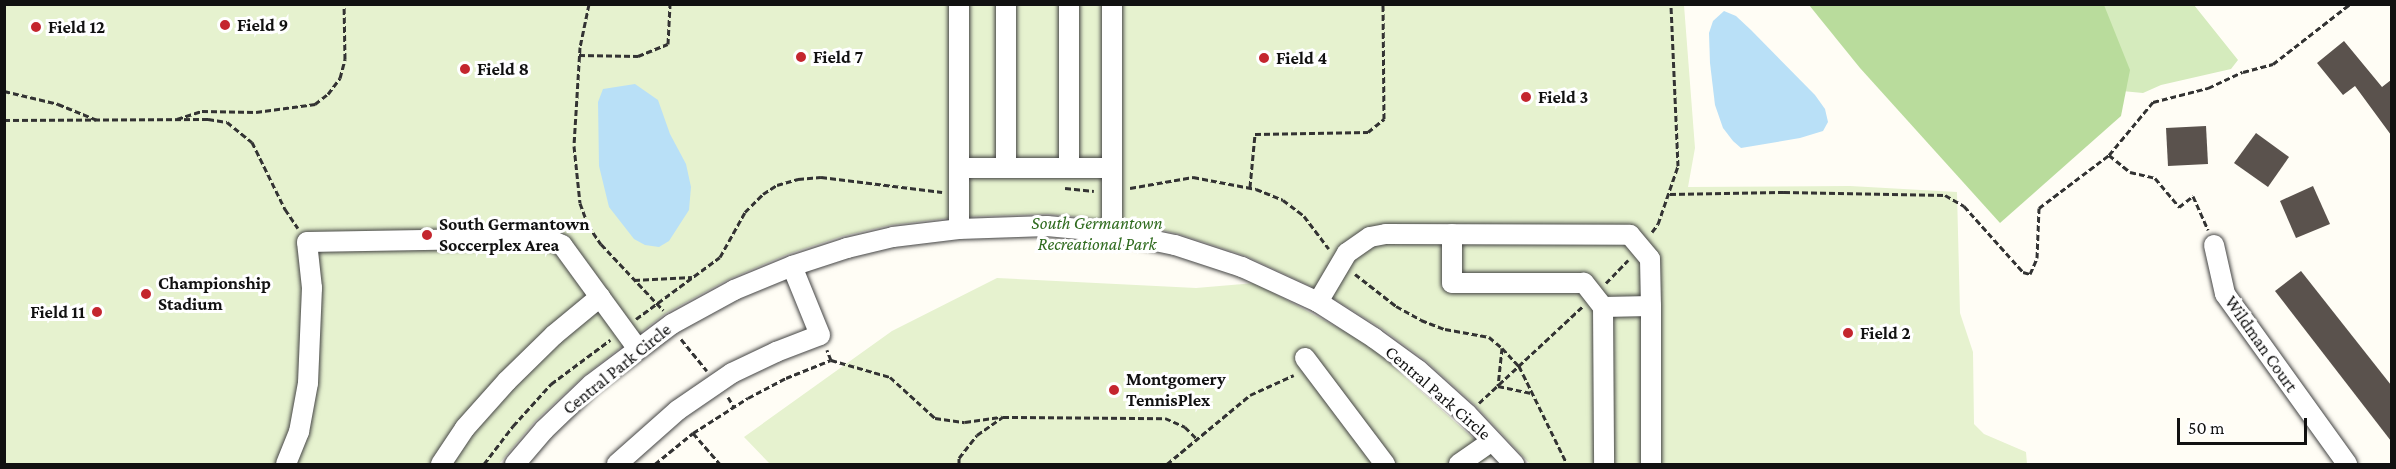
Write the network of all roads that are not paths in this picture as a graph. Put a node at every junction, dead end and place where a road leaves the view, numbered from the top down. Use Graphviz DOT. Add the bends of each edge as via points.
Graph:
graph roads {
  1 [pos="959,4"];
  2 [pos="1006,4"];
  3 [pos="1069,4"];
  4 [pos="1112,4"];
  5 [pos="959,168"];
  6 [pos="1006,168"];
  7 [pos="1069,168"];
  8 [pos="1112,168"];
  9 [pos="959,229"];
  10 [pos="1112,232"];
  11 [pos="1452,234"];
  12 [pos="2214,245"];
  13 [pos="792,266"];
  14 [pos="600,297"];
  15 [pos="1318,302"];
  16 [pos="1651,306"];
  17 [pos="1603,307"];
  18 [pos="637,348"];
  19 [pos="1309,363"];
  20 [pos="1492,441"];
  21 [pos="286,465"];
  22 [pos="441,465"];
  23 [pos="514,465"];
  24 [pos="617,465"];
  25 [pos="1385,465"];
  26 [pos="1459,465"];
  27 [pos="1514,465"];
  28 [pos="1604,465"];
  29 [pos="1651,465"];
  30 [pos="2347,465"];
  1 -- 5 [label="street"];
  2 -- 6 [label="street"];
  3 -- 7 [label="street"];
  4 -- 8 [label="street"];
  5 -- 6 [label="street"];
  5 -- 9 [label="street"];
  6 -- 7 [label="street"];
  7 -- 8 [label="street"];
  8 -- 10 [label="street"];
  9 -- 10 [label="street, Central Park Circle" via="1047,226"];
  9 -- 13 [label="street, Central Park Circle" via="893,237"];
  10 -- 15 [label="street, Central Park Circle" via="1175,245 1242,267"];
  11 -- 15 [label="street" via="1386,234 1359,242"];
  11 -- 16 [label="street" via="1630,235 1650,259"];
  11 -- 17 [label="street" via="1452,283 1584,283"];
  12 -- 30 [label="street, Wildman Court" via="2225,294"];
  13 -- 18 [label="street, Central Park Circle" via="734,290"];
  13 -- 24 [label="street" via="820,335 776,352 718,383 678,410"];
  14 -- 18 [label="street"];
  14 -- 21 [label="street" via="562,245 540,238 307,242 312,288 308,383 299,432"];
  14 -- 22 [label="street" via="507,381 465,428"];
  15 -- 20 [label="street, Central Park Circle" via="1418,370"];
  16 -- 17 [label="street"];
  16 -- 29 [label="street"];
  17 -- 28 [label="street"];
  18 -- 23 [label="street, Central Park Circle" via="592,384"];
  19 -- 25 [label="street"];
  20 -- 26 [label="street"];
  20 -- 27 [label="street, Central Park Circle"];
}
